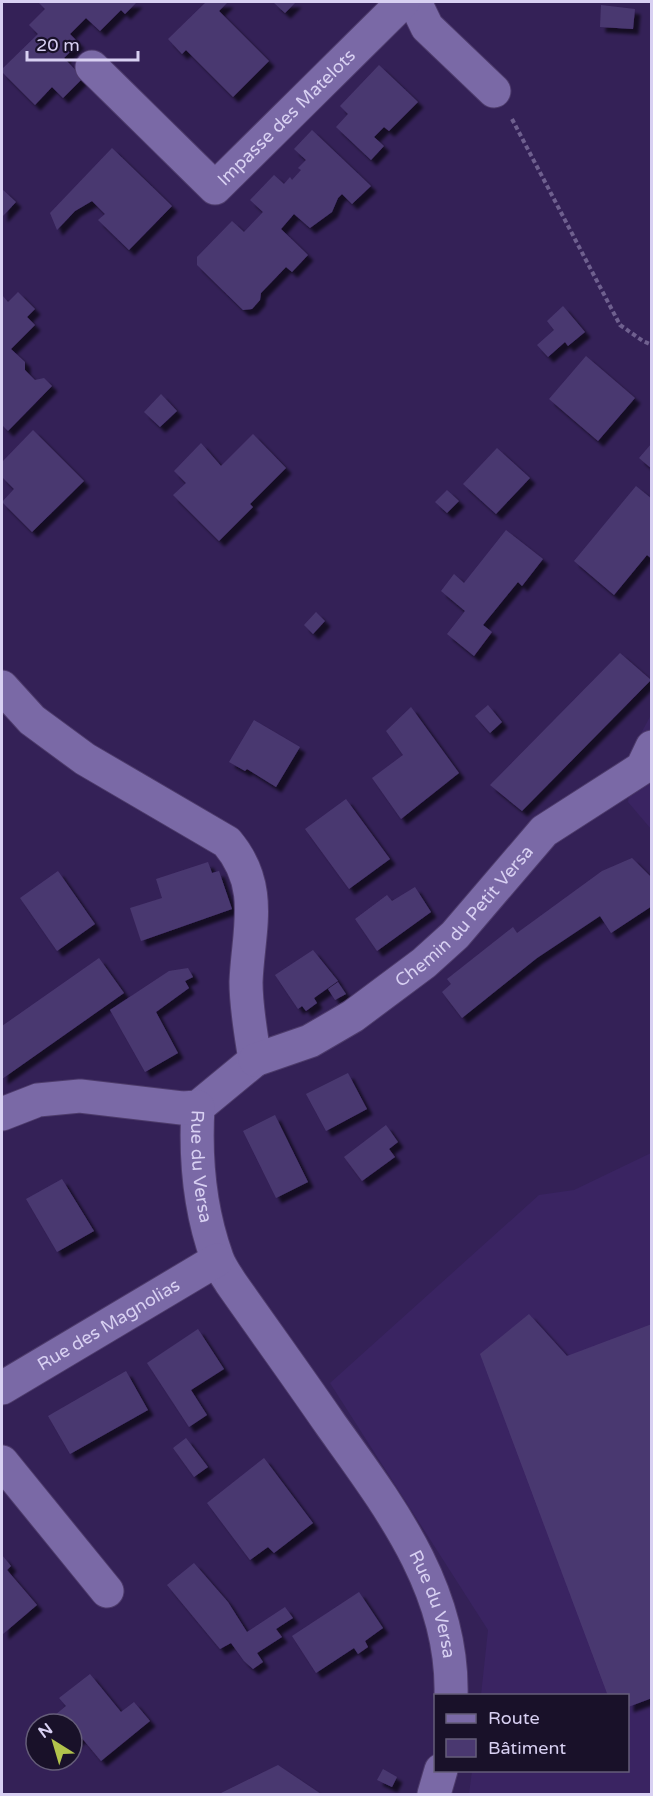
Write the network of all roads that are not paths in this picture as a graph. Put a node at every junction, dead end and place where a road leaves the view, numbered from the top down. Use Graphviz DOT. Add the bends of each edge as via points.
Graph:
graph roads {
  1 [pos="403,2"];
  2 [pos="415,2"];
  3 [pos="92,67"];
  4 [pos="494,91"];
  5 [pos="2,687"];
  6 [pos="648,763"];
  7 [pos="255,1060"];
  8 [pos="198,1107"];
  9 [pos="2,1114"];
  10 [pos="217,1260"];
  11 [pos="2,1388"];
  12 [pos="2,1462"];
  13 [pos="107,1591"];
  14 [pos="451,1694"];
  15 [pos="440,1772"];
  16 [pos="434,1794"];
  1 -- 3 [label="street, Impasse des Matelots" via="215,189"];
  2 -- 4 [label="street" via="428,27"];
  5 -- 7 [label="street" via="32,720 63,744 227,842 236,853 248,878 250,896 246,983"];
  6 -- 7 [label="street, Chemin du Petit Versa" via="544,831 455,935 353,1017 310,1041"];
  7 -- 8 [label="street, Rue du Versa"];
  8 -- 9 [label="street" via="80,1096 38,1100"];
  8 -- 10 [label="street, Rue du Versa" via="199,1174"];
  10 -- 11 [label="street, Rue des Magnolias"];
  10 -- 14 [label="street, Rue du Versa" via="411,1543 431,1584 446,1634"];
  12 -- 13 [label="street"];
  15 -- 16 [label="street"];
}
